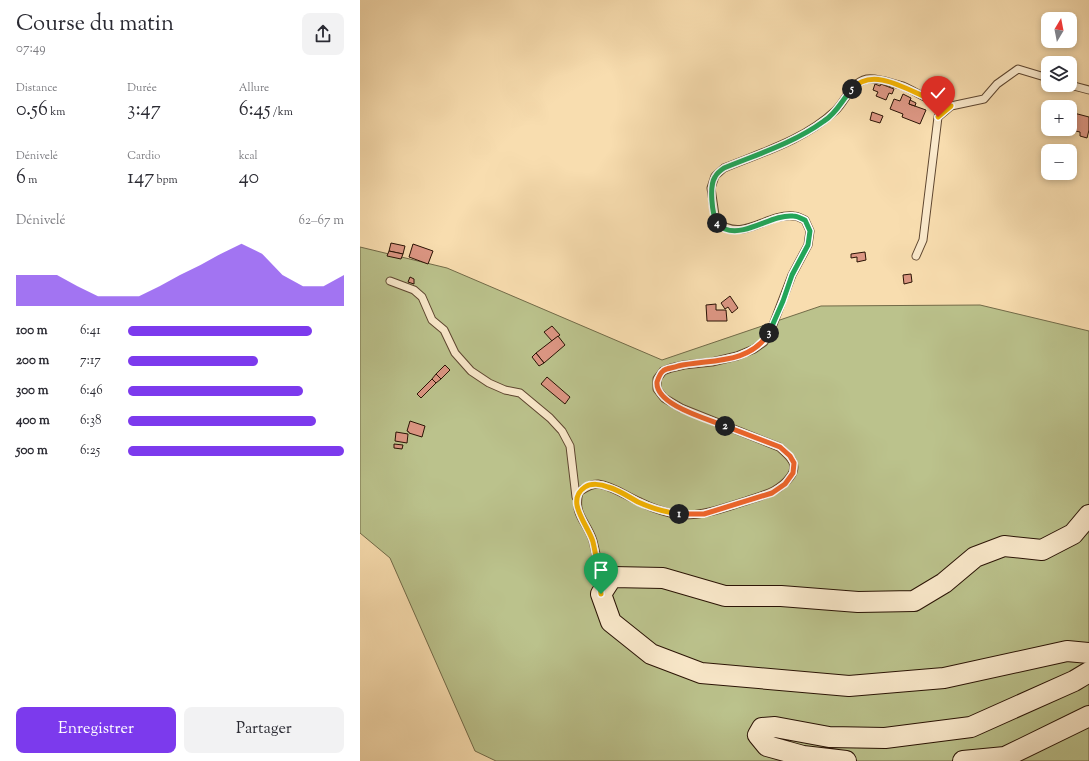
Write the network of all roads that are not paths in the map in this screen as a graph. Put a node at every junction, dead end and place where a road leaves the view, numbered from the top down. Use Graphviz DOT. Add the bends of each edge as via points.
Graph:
graph roads {
  1 [pos="1041,76"];
  2 [pos="1077,87"];
  3 [pos="1089,90"];
  4 [pos="951,106"];
  5 [pos="916,256"];
  6 [pos="390,281"];
  7 [pos="576,503"];
  8 [pos="1089,515"];
  9 [pos="601,594"];
  10 [pos="1089,653"];
  11 [pos="1089,672"];
  12 [pos="1089,716"];
  13 [pos="846,761"];
  14 [pos="963,761"];
  1 -- 4 [label="lane" via="1018,69 997,84 984,99"];
  2 -- 3 [label="lane"];
  4 -- 5 [label="lane" via="938,117 923,240"];
  4 -- 7 [label="lane" via="940,104 903,86 867,79 856,84 839,108 825,121 794,140 724,168 715,176 711,188 716,222 725,229 736,230 783,216 795,216 805,220 810,231 808,245 792,275 764,342 737,356 663,371 657,380 657,389 664,398 681,408 780,447 794,463 793,473 785,484 772,493 704,514 662,511 608,486 597,484 586,486 579,492"];
  6 -- 7 [label="lane" via="414,290 422,297 432,320 444,330 455,353 471,371 489,384 520,393 562,431 570,446"];
  7 -- 9 [label="lane" via="592,539"];
  8 -- 9 [label="street" via="1073,534 1042,550 1004,546 975,557 944,583 914,601 858,602 782,596 725,596 663,578 612,577"];
  9 -- 10 [label="street" via="611,622 652,654 701,673 849,686 944,678 1067,651"];
  11 -- 13 [label="street" via="971,727 885,738 829,737 774,727 762,728 758,735 767,746 803,756"];
  12 -- 14 [label="street" via="1005,757"];
}
